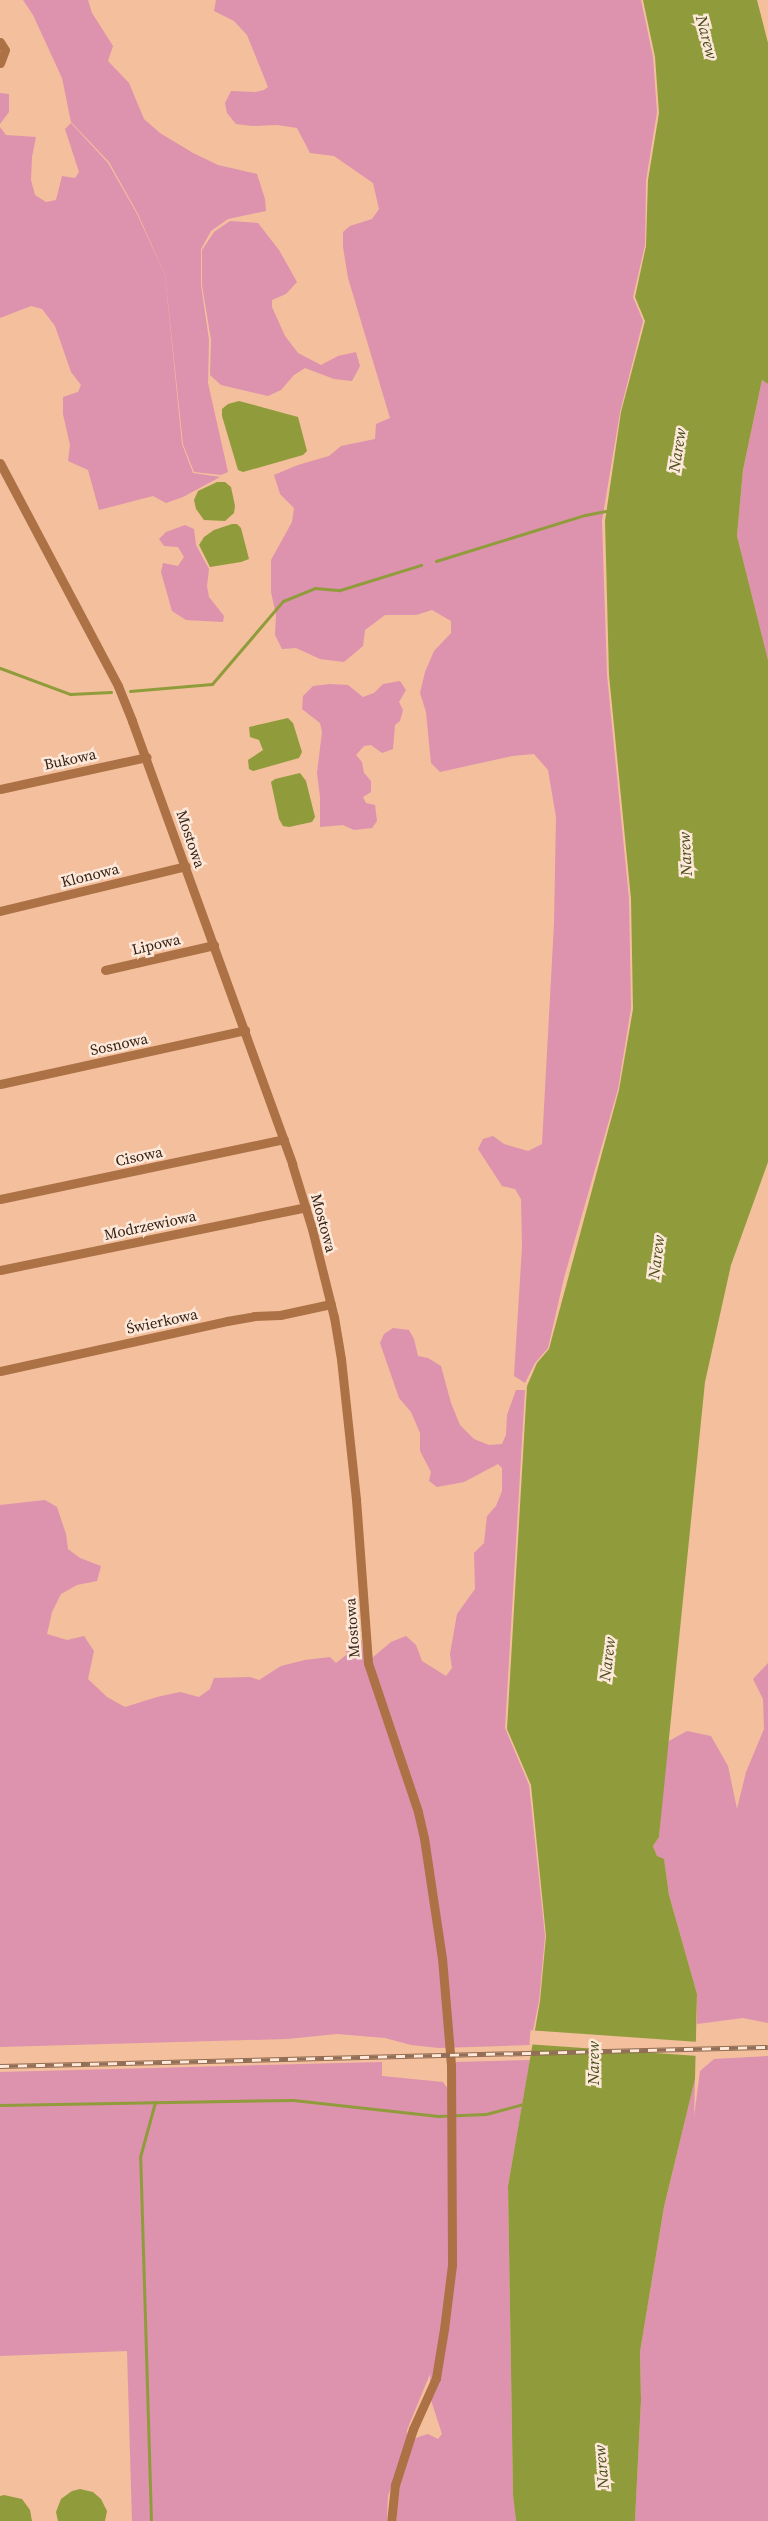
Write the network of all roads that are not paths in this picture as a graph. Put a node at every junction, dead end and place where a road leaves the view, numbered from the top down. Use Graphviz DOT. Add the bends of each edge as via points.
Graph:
graph roads {
  1 [pos="0,42"];
  2 [pos="0,63"];
  3 [pos="0,463"];
  4 [pos="147,757"];
  5 [pos="0,789"];
  6 [pos="186,866"];
  7 [pos="0,911"];
  8 [pos="214,945"];
  9 [pos="105,970"];
  10 [pos="245,1030"];
  11 [pos="0,1084"];
  12 [pos="284,1138"];
  13 [pos="0,1199"];
  14 [pos="306,1207"];
  15 [pos="0,1270"];
  16 [pos="331,1304"];
  17 [pos="0,1370"];
  18 [pos="391,2518"];
  1 -- 2 [label="street" via="5,50"];
  3 -- 4 [label="street, Mostowa" via="118,686"];
  4 -- 5 [label="street, Bukowa"];
  4 -- 6 [label="street, Mostowa"];
  6 -- 7 [label="street, Klonowa"];
  6 -- 8 [label="street, Mostowa"];
  8 -- 9 [label="street, Lipowa"];
  8 -- 10 [label="street, Mostowa"];
  10 -- 11 [label="street, Sosnowa"];
  10 -- 12 [label="street, Mostowa"];
  12 -- 13 [label="street, Cisowa"];
  12 -- 14 [label="street, Mostowa"];
  14 -- 15 [label="street, Modrzewiowa"];
  14 -- 16 [label="street, Mostowa"];
  16 -- 17 [label="street, Świerkowa" via="280,1315 227,1321"];
  16 -- 18 [label="street, Mostowa" via="347,1413 368,1663 424,1838 442,1958 449,2037 452,2265 436,2378 403,2458 395,2485"];
}
